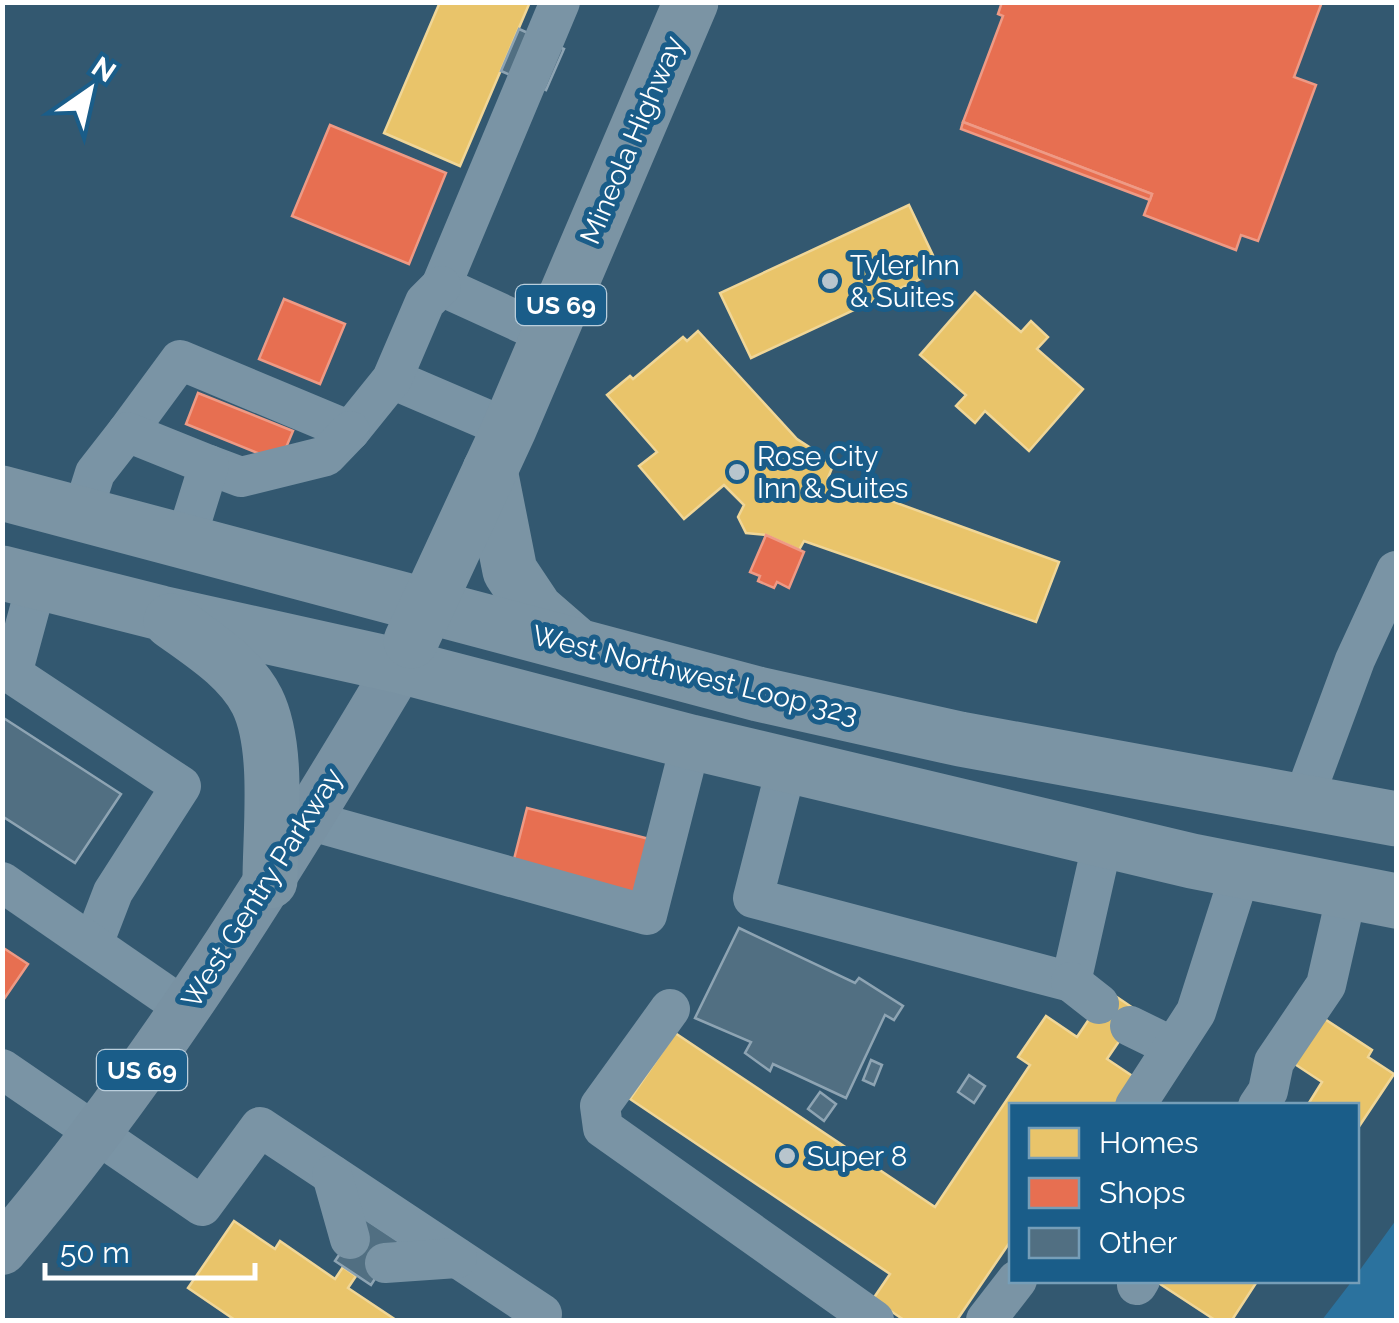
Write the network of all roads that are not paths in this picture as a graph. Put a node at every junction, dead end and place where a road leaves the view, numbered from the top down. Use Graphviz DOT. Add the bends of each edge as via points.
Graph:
graph roads {
  1 [pos="560,2"];
  2 [pos="690,3"];
  3 [pos="441,286"];
  4 [pos="548,335"];
  5 [pos="392,378"];
  6 [pos="350,431"];
  7 [pos="127,432"];
  8 [pos="499,450"];
  9 [pos="209,465"];
  10 [pos="2,494"];
  11 [pos="82,514"];
  12 [pos="185,542"];
  13 [pos="1396,571"];
  14 [pos="20,578"];
  15 [pos="428,607"];
  16 [pos="160,613"];
  17 [pos="580,648"];
  18 [pos="400,666"];
  19 [pos="690,742"];
  20 [pos="788,765"];
  21 [pos="1302,803"];
  22 [pos="308,820"];
  23 [pos="1396,820"];
  24 [pos="1103,840"];
  25 [pos="1242,871"];
  26 [pos="270,881"];
  27 [pos="2,882"];
  28 [pos="1372,897"];
  29 [pos="93,944"];
  30 [pos="1100,1004"];
  31 [pos="186,1009"];
  32 [pos="670,1009"];
  33 [pos="1173,1047"];
  34 [pos="2,1069"];
  35 [pos="1137,1103"];
  36 [pos="1260,1103"];
  37 [pos="96,1133"];
  38 [pos="332,1175"];
  39 [pos="350,1239"];
  40 [pos="2,1250"];
  41 [pos="458,1258"];
  42 [pos="385,1263"];
  43 [pos="1014,1283"];
  44 [pos="538,1320"];
  45 [pos="874,1320"];
  46 [pos="986,1320"];
  1 -- 3 [label="street"];
  2 -- 4 [label="highway, Mineola Highway / US 69"];
  3 -- 4 [label="street"];
  3 -- 5 [label="street" via="425,302"];
  4 -- 8 [label="highway, Mineola Highway / US 69"];
  5 -- 6 [label="street"];
  5 -- 8 [label="street"];
  6 -- 7 [label="street" via="180,360"];
  6 -- 9 [label="street" via="326,456 240,476"];
  7 -- 9 [label="street"];
  7 -- 11 [label="street" via="94,473"];
  8 -- 15 [label="highway, Mineola Highway / US 69"];
  8 -- 17 [label="highway" via="510,571 536,610"];
  9 -- 12 [label="street"];
  10 -- 11 [label="highway, West Northwest Loop 323"];
  11 -- 12 [label="highway, West Northwest Loop 323"];
  12 -- 15 [label="highway, West Northwest Loop 323"];
  13 -- 21 [label="street"];
  14 -- 16 [label="highway"];
  14 -- 29 [label="street" via="12,674 181,786 113,892"];
  15 -- 17 [label="highway, West Northwest Loop 323"];
  15 -- 18 [label="highway, West Gentry Parkway / US 69"];
  16 -- 18 [label="highway"];
  16 -- 26 [label="highway" via="231,668 257,702 270,758"];
  17 -- 21 [label="highway, West Northwest Loop 323" via="960,739"];
  18 -- 19 [label="highway"];
  18 -- 22 [label="main road, West Gentry Parkway / US 69"];
  19 -- 20 [label="highway"];
  19 -- 22 [label="street" via="646,916"];
  20 -- 24 [label="highway"];
  20 -- 30 [label="street" via="752,898"];
  21 -- 23 [label="highway, West Northwest Loop 323"];
  22 -- 26 [label="main road, West Gentry Parkway / US 69"];
  24 -- 25 [label="highway"];
  24 -- 30 [label="street"];
  25 -- 28 [label="highway"];
  25 -- 33 [label="street" via="1196,1012"];
  26 -- 31 [label="main road, West Gentry Parkway / US 69"];
  27 -- 29 [label="street"];
  28 -- 36 [label="street" via="1326,985 1274,1062"];
  29 -- 31 [label="street"];
  30 -- 33 [label="street"];
  31 -- 37 [label="main road, West Gentry Parkway / US 69"];
  32 -- 45 [label="street" via="600,1106 603,1128"];
  33 -- 35 [label="street"];
  34 -- 37 [label="street"];
  37 -- 38 [label="street" via="202,1206 260,1127"];
  37 -- 40 [label="main road, West Gentry Parkway / US 69"];
  38 -- 39 [label="street"];
  38 -- 41 [label="street"];
  41 -- 42 [label="street"];
  41 -- 44 [label="street" via="542,1314"];
  43 -- 46 [label="street"];
}
